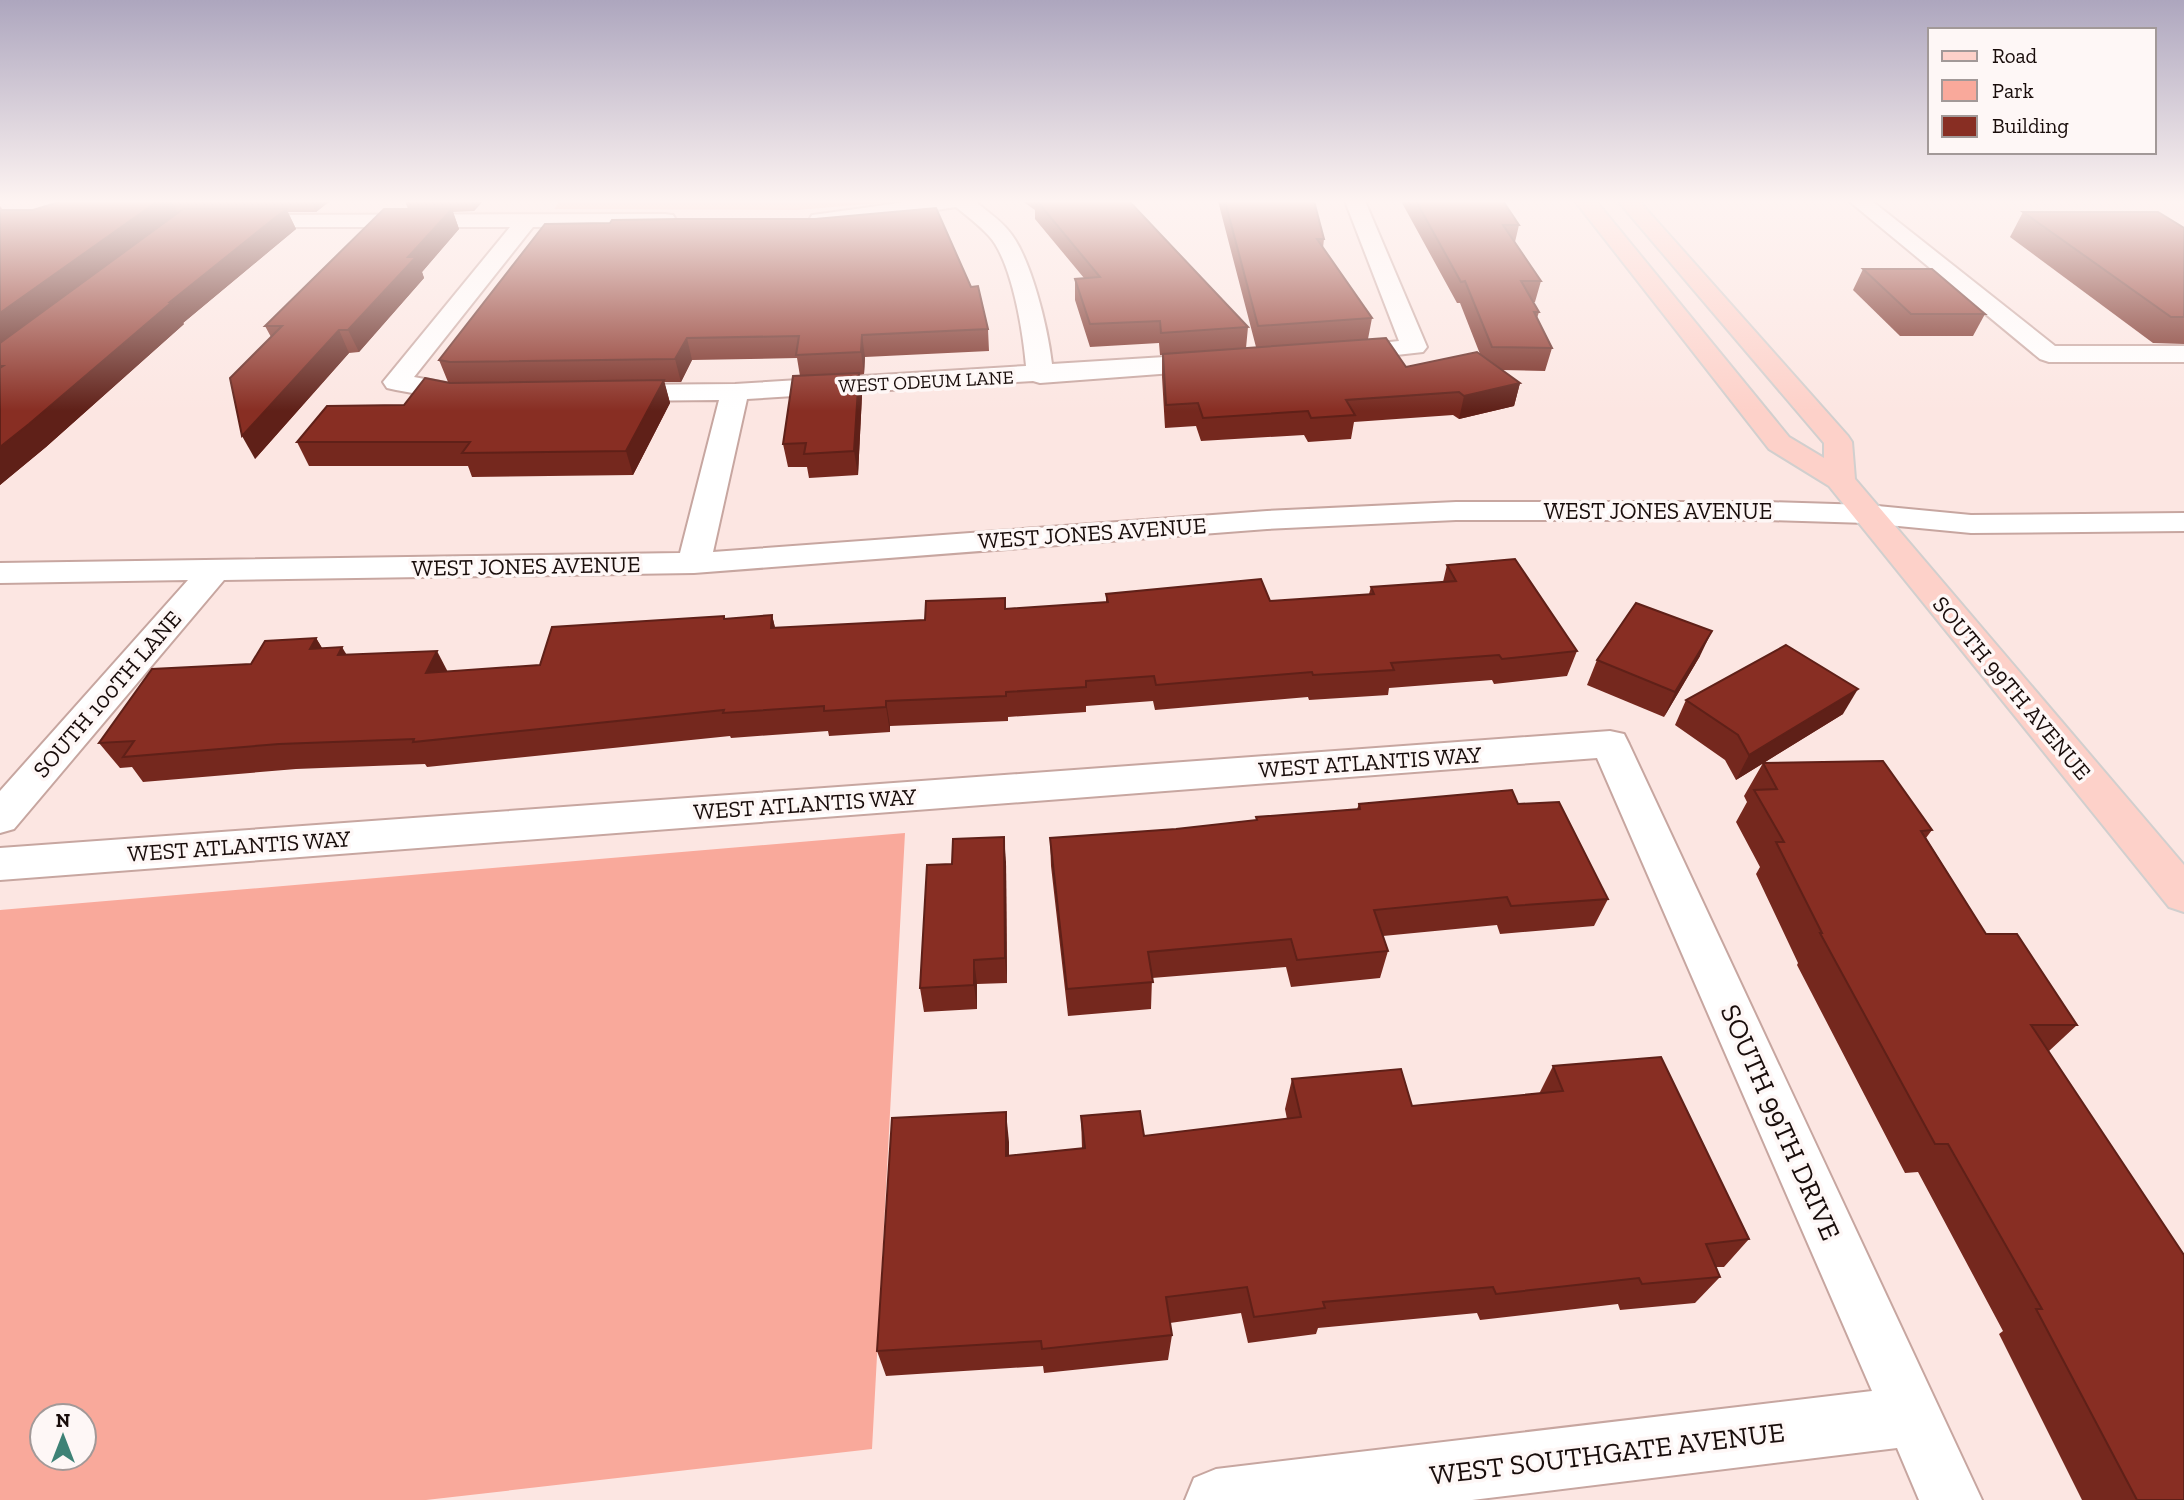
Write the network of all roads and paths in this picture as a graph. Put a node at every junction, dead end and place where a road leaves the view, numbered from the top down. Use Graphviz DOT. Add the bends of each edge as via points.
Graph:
graph roads {
  1 [pos="486,271"];
  2 [pos="1017,271"];
  3 [pos="1383,271"];
  4 [pos="1641,271"];
  5 [pos="1689,271"];
  6 [pos="1945,271"];
  7 [pos="2184,354"];
  8 [pos="1317,355"];
  9 [pos="1234,360"];
  10 [pos="1040,375"];
  11 [pos="736,392"];
  12 [pos="597,394"];
  13 [pos="487,395"];
  14 [pos="1840,480"];
  15 [pos="1867,514"];
  16 [pos="2184,522"];
  17 [pos="694,563"];
  18 [pos="214,571"];
  19 [pos="0,573"];
  20 [pos="1610,744"];
  21 [pos="0,818"];
  22 [pos="0,864"];
  23 [pos="2184,895"];
  24 [pos="1914,1416"];
  25 [pos="1216,1500"];
  26 [pos="1951,1500"];
  1 -- 13 [label="street" via="396,382 459,395"];
  2 -- 10 [label="street" via="1035,327"];
  3 -- 8 [label="street" via="1414,347"];
  4 -- 14 [label="main road, SOUTH 99TH AVENUE" via="1779,443"];
  5 -- 14 [label="main road" via="1838,442"];
  6 -- 7 [label="street" via="2049,354"];
  9 -- 10 [label="street, WEST ODEUM LANE"];
  10 -- 11 [label="street, WEST ODEUM LANE"];
  11 -- 12 [label="street, WEST ODEUM LANE"];
  11 -- 17 [label="street"];
  14 -- 15 [label="main road, SOUTH 99TH AVENUE"];
  15 -- 16 [label="street, WEST JONES AVENUE" via="1971,524"];
  15 -- 17 [label="street, WEST JONES AVENUE" via="1456,511"];
  15 -- 23 [label="main road, SOUTH 99TH AVENUE"];
  17 -- 18 [label="street, WEST JONES AVENUE"];
  18 -- 19 [label="street, WEST JONES AVENUE"];
  18 -- 21 [label="street, SOUTH 100TH LANE"];
  20 -- 22 [label="street, WEST ATLANTIS WAY"];
  20 -- 24 [label="street, SOUTH 99TH DRIVE"];
  24 -- 25 [label="street, WEST SOUTHGATE AVENUE"];
  24 -- 26 [label="street, SOUTH 99TH DRIVE"];
}
